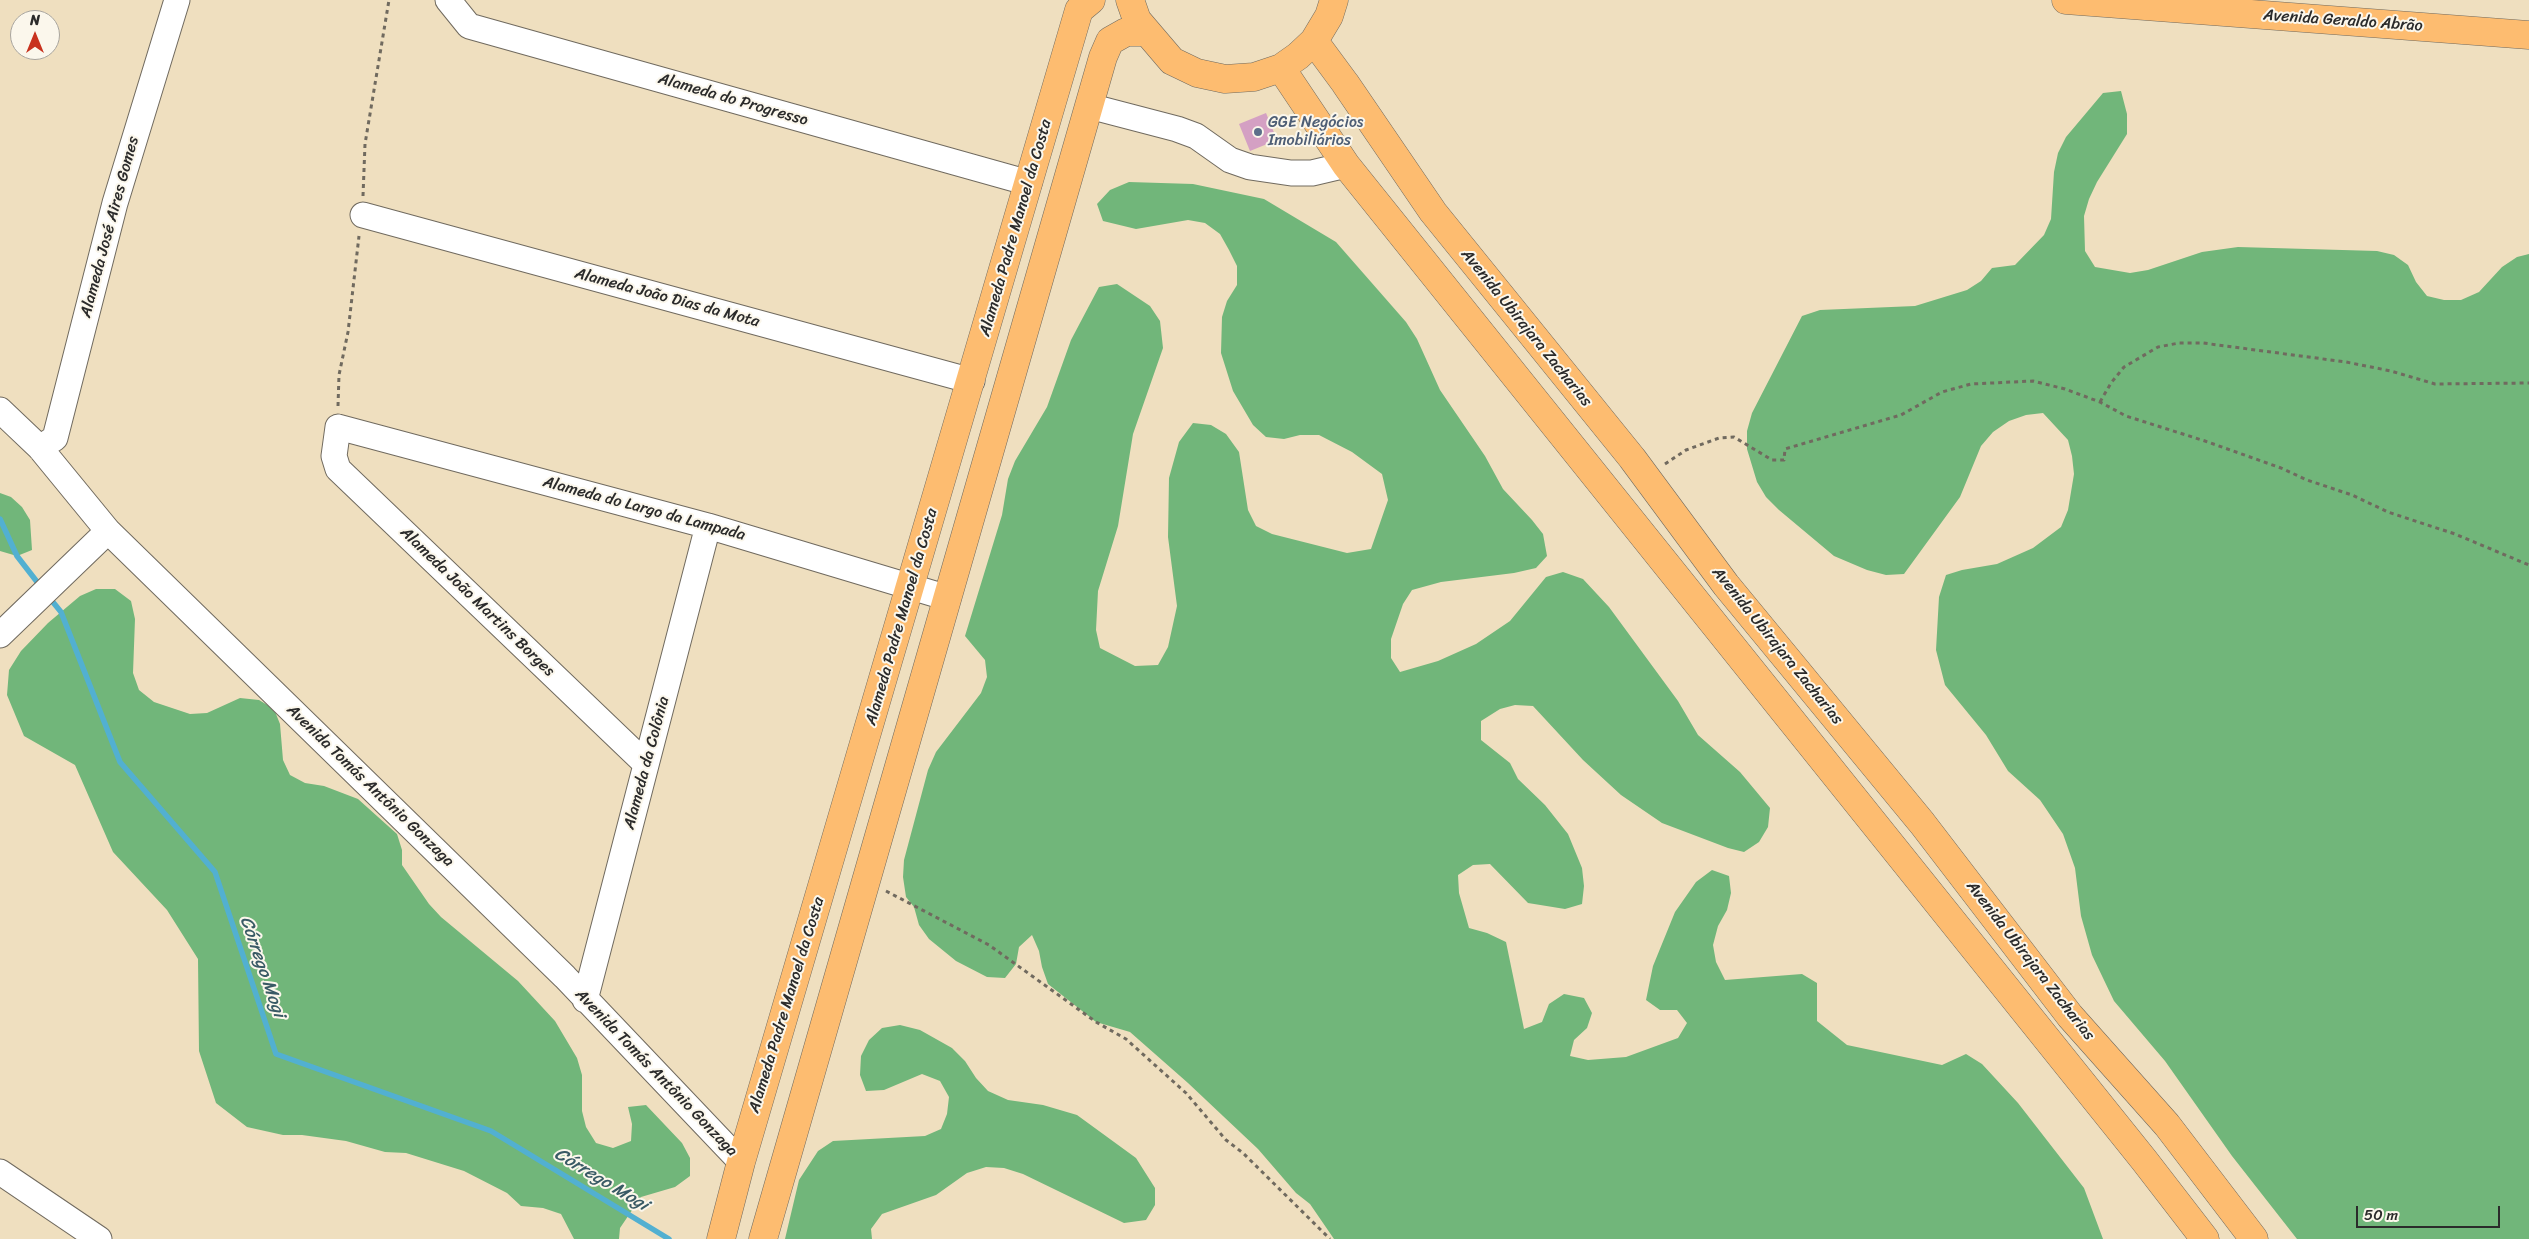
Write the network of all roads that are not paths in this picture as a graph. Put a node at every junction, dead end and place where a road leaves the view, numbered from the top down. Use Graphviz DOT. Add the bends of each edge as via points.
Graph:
graph roads {
  1 [pos="177,0"];
  2 [pos="448,0"];
  3 [pos="1091,0"];
  4 [pos="1130,0"];
  5 [pos="1334,0"];
  6 [pos="2066,0"];
  7 [pos="1146,32"];
  8 [pos="2529,35"];
  9 [pos="1314,42"];
  10 [pos="1281,68"];
  11 [pos="1089,106"];
  12 [pos="1346,165"];
  13 [pos="1029,183"];
  14 [pos="362,215"];
  15 [pos="972,381"];
  16 [pos="0,410"];
  17 [pos="338,427"];
  18 [pos="40,448"];
  19 [pos="708,526"];
  20 [pos="108,531"];
  21 [pos="912,585"];
  22 [pos="948,598"];
  23 [pos="0,635"];
  24 [pos="646,764"];
  25 [pos="585,1000"];
  26 [pos="741,1162"];
  27 [pos="0,1172"];
  28 [pos="99,1239"];
  29 [pos="721,1239"];
  30 [pos="763,1239"];
  31 [pos="2206,1239"];
  32 [pos="2254,1239"];
  1 -- 18 [label="street, Alameda José Aires Gomes" via="115,203 55,438"];
  2 -- 13 [label="street, Alameda do Progresso" via="469,26"];
  3 -- 13 [label="main road, Alameda Padre Manoel da Costa" via="1079,10"];
  4 -- 7 [label="main road" via="1137,20"];
  5 -- 9 [label="main road"];
  6 -- 8 [label="main road, Avenida Geraldo Abrão"];
  7 -- 10 [label="main road" via="1172,61 1197,73 1225,79 1254,77"];
  7 -- 11 [label="main road" via="1126,32 1110,41"];
  9 -- 10 [label="main road"];
  9 -- 32 [label="main road, Avenida Ubirajara Zacharias" via="1433,212 1643,473 1726,585 1922,823 2070,1016 2166,1125"];
  10 -- 12 [label="main road, Avenida Ubirajara Zacharias"];
  11 -- 12 [label="street" via="1196,136 1230,160 1250,168 1298,173"];
  11 -- 22 [label="main road"];
  12 -- 31 [label="main road, Avenida Ubirajara Zacharias"];
  13 -- 15 [label="main road, Alameda Padre Manoel da Costa"];
  14 -- 15 [label="street, Alameda João Dias da Mota"];
  15 -- 21 [label="main road, Alameda Padre Manoel da Costa"];
  16 -- 18 [label="street, Avenida Tomás Antônio Gonzaga"];
  17 -- 19 [label="street, Alameda do Largo da Lampada"];
  17 -- 24 [label="street, Alameda João Martins Borges" via="334,456 338,469"];
  18 -- 20 [label="street, Avenida Tomás Antônio Gonzaga"];
  19 -- 21 [label="street, Alameda do Largo da Lampada"];
  19 -- 24 [label="street, Alameda da Colônia"];
  20 -- 23 [label="street"];
  20 -- 25 [label="street, Avenida Tomás Antônio Gonzaga"];
  21 -- 22 [label="street, Alameda do Largo da Lampada"];
  21 -- 26 [label="main road, Alameda Padre Manoel da Costa"];
  22 -- 30 [label="main road"];
  24 -- 25 [label="street, Alameda da Colônia"];
  25 -- 26 [label="street, Avenida Tomás Antônio Gonzaga"];
  26 -- 29 [label="main road, Alameda Padre Manoel da Costa"];
  27 -- 28 [label="street"];
}
